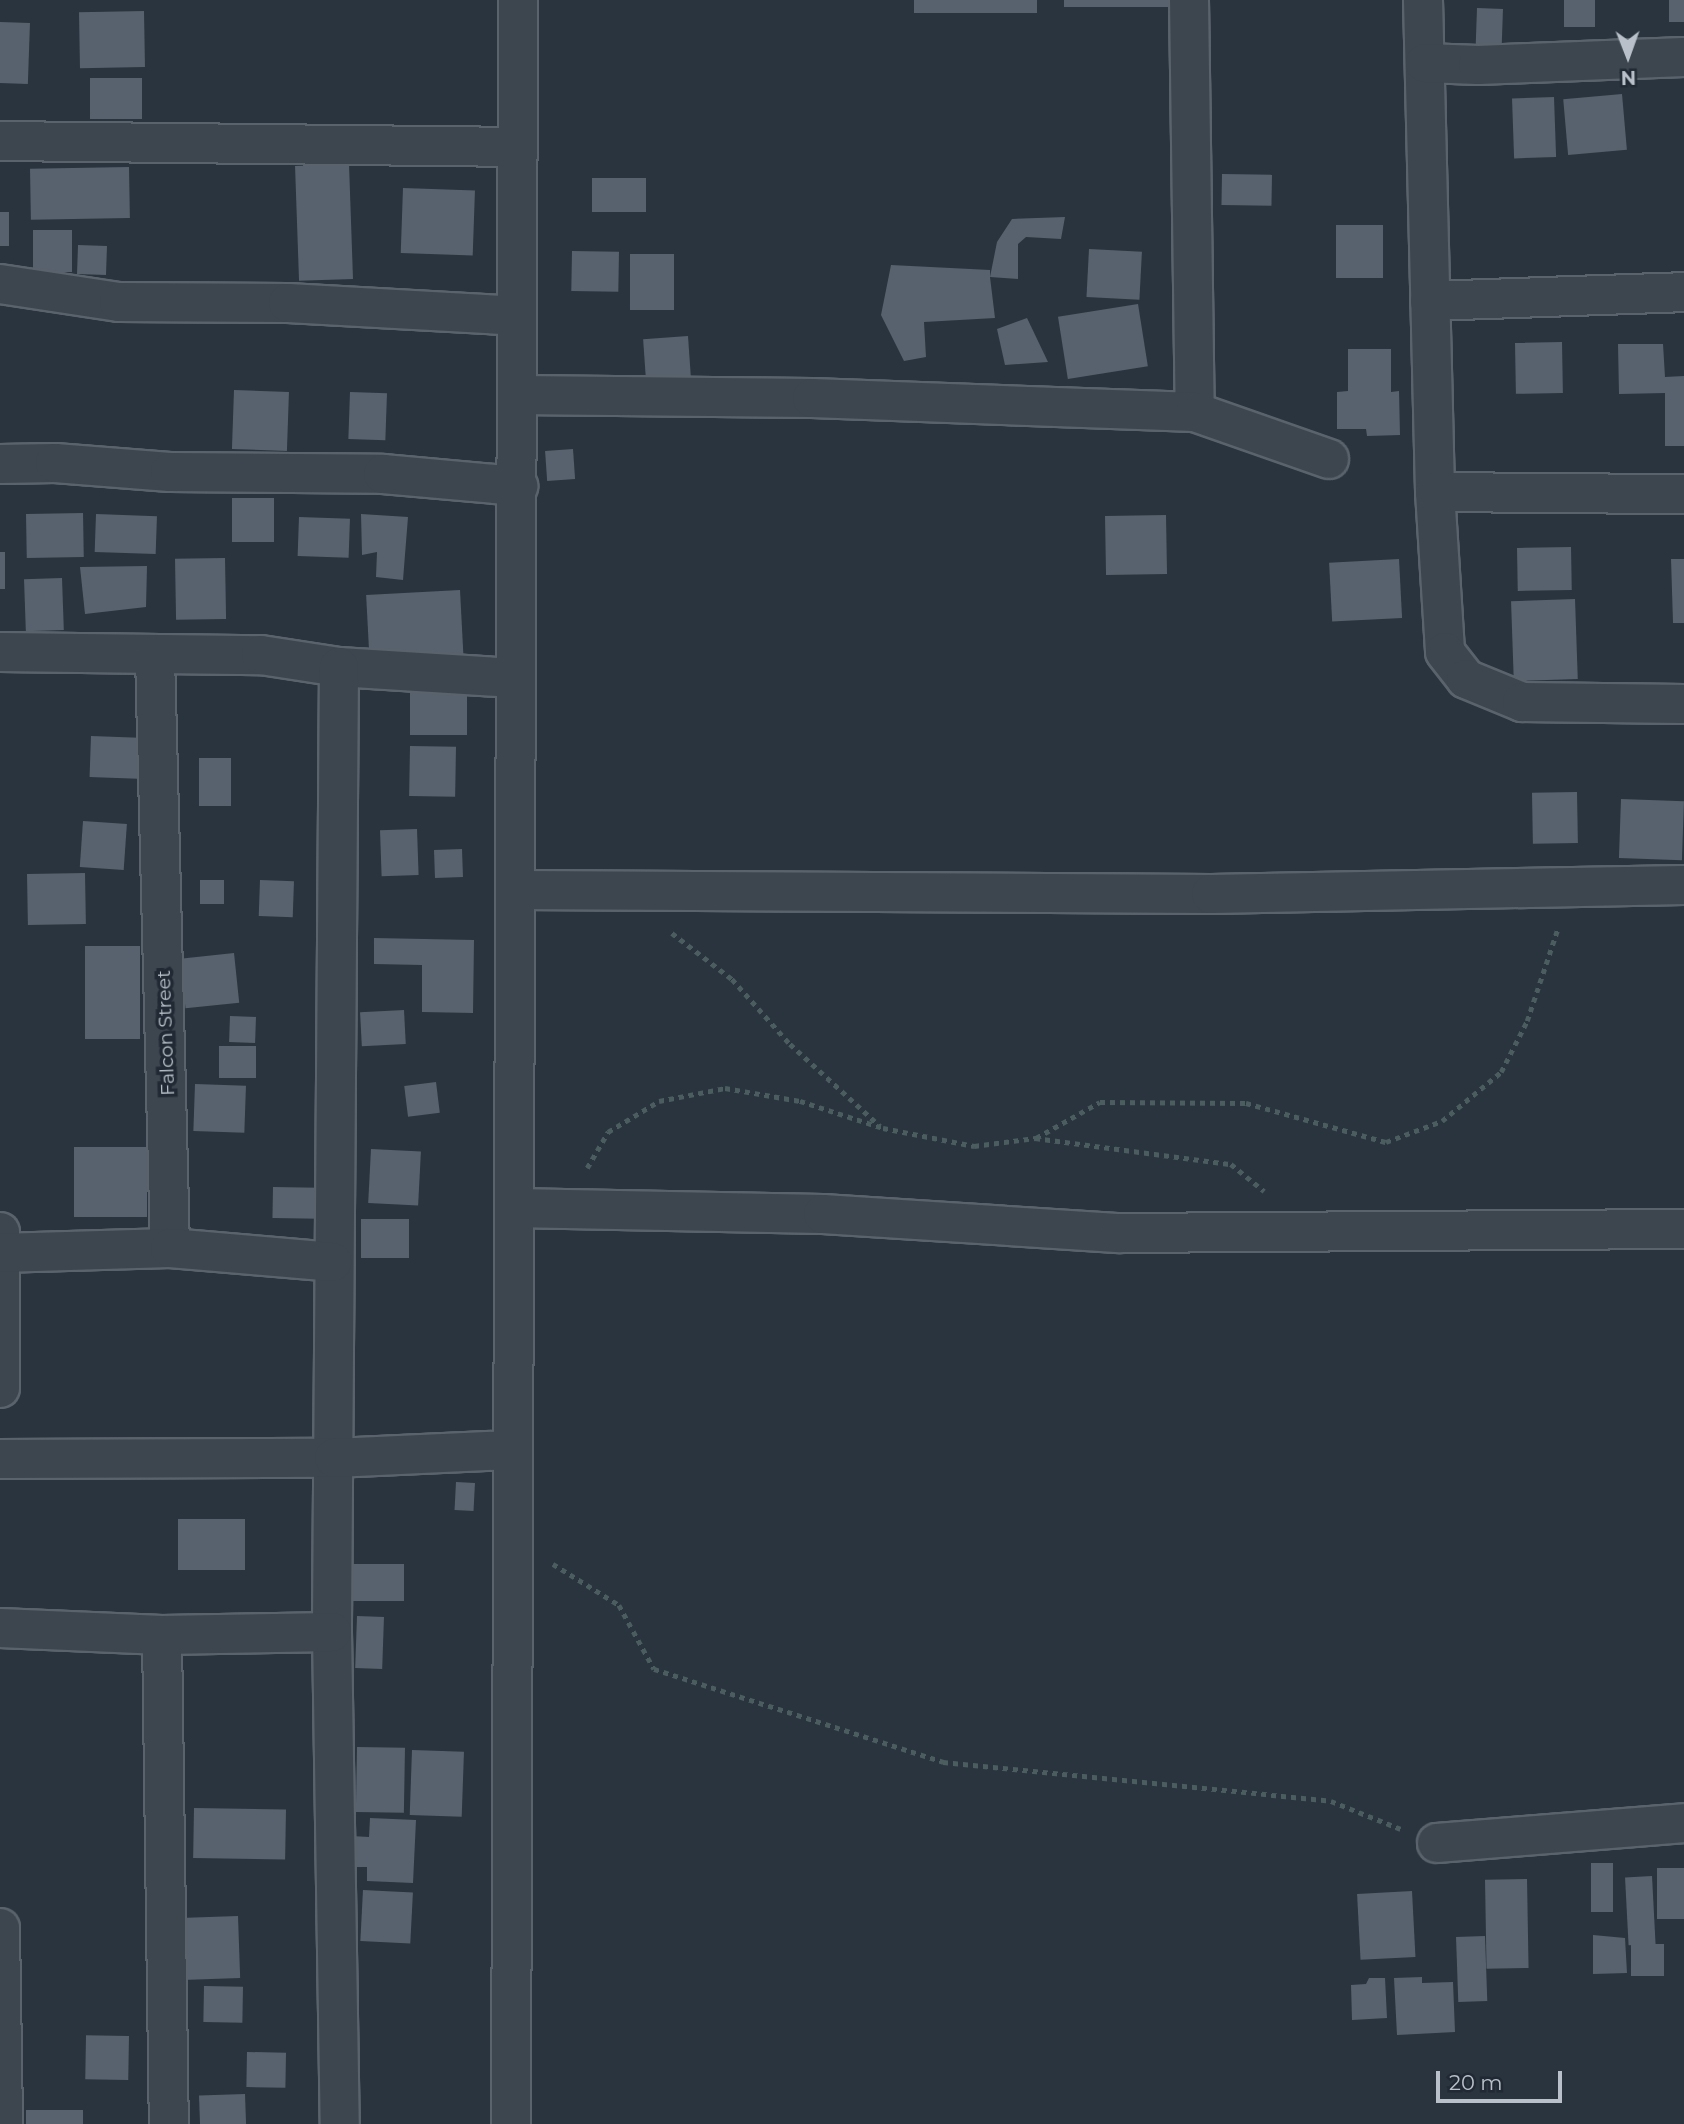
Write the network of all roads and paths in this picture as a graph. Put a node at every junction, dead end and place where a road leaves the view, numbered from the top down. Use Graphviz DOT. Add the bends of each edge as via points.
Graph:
graph roads {
  1 [pos="519,0"];
  2 [pos="1189,0"];
  3 [pos="1423,0"];
  4 [pos="1684,57"];
  5 [pos="1425,63"];
  6 [pos="0,141"];
  7 [pos="517,147"];
  8 [pos="0,284"];
  9 [pos="1684,292"];
  10 [pos="1430,301"];
  11 [pos="517,316"];
  12 [pos="517,395"];
  13 [pos="1195,412"];
  14 [pos="1329,459"];
  15 [pos="0,464"];
  16 [pos="518,486"];
  17 [pos="1435,492"];
  18 [pos="1684,494"];
  19 [pos="0,652"];
  20 [pos="156,656"];
  21 [pos="339,667"];
  22 [pos="514,678"];
  23 [pos="1684,704"];
  24 [pos="1572,885"];
  25 [pos="1684,885"];
  26 [pos="517,890"];
  27 [pos="667,929"];
  28 [pos="883,1128"];
  29 [pos="1035,1138"];
  30 [pos="583,1207"];
  31 [pos="514,1209"];
  32 [pos="1684,1229"];
  33 [pos="0,1231"];
  34 [pos="1314,1233"];
  35 [pos="170,1248"];
  36 [pos="0,1253"];
  37 [pos="332,1262"];
  38 [pos="0,1388"];
  39 [pos="511,1450"];
  40 [pos="334,1458"];
  41 [pos="0,1459"];
  42 [pos="512,1539"];
  43 [pos="0,1628"];
  44 [pos="332,1632"];
  45 [pos="162,1635"];
  46 [pos="1684,1822"];
  47 [pos="1437,1843"];
  48 [pos="0,1928"];
  49 [pos="3,2124"];
  50 [pos="169,2124"];
  51 [pos="340,2124"];
  52 [pos="511,2124"];
  1 -- 7 [label="street"];
  2 -- 13 [label="street"];
  3 -- 5 [label="street"];
  4 -- 5 [label="street"];
  5 -- 10 [label="street"];
  6 -- 7 [label="street"];
  7 -- 11 [label="street"];
  8 -- 11 [label="street" via="119,302 288,303"];
  9 -- 10 [label="street"];
  10 -- 17 [label="street"];
  11 -- 12 [label="street"];
  12 -- 13 [label="street" via="786,397"];
  12 -- 16 [label="street"];
  13 -- 14 [label="street"];
  15 -- 16 [label="street" via="55,463 170,472 383,474"];
  16 -- 22 [label="street"];
  17 -- 18 [label="street"];
  17 -- 23 [label="street" via="1445,652 1466,679 1522,702"];
  19 -- 20 [label="street"];
  20 -- 21 [label="street" via="261,655"];
  20 -- 35 [label="street, Falcon Street"];
  21 -- 22 [label="street"];
  21 -- 37 [label="street"];
  22 -- 26 [label="street"];
  24 -- 25 [label="street"];
  24 -- 26 [label="street" via="1211,894"];
  24 -- 29 [label="path" via="1527,1021 1501,1072 1442,1121 1386,1142 1246,1103 1100,1102"];
  26 -- 31 [label="street"];
  27 -- 28 [label="path" via="732,979 790,1044"];
  28 -- 29 [label="path" via="974,1146"];
  28 -- 30 [label="path" via="800,1101 725,1088 659,1101 608,1132 587,1168"];
  29 -- 34 [label="path" via="1231,1164"];
  30 -- 31 [label="street"];
  30 -- 34 [label="street" via="823,1213 1120,1233"];
  31 -- 39 [label="street"];
  32 -- 34 [label="street"];
  33 -- 36 [label="street"];
  35 -- 36 [label="street"];
  35 -- 37 [label="street"];
  36 -- 38 [label="street"];
  37 -- 40 [label="street"];
  39 -- 40 [label="street"];
  39 -- 42 [label="street"];
  40 -- 41 [label="street"];
  40 -- 44 [label="street"];
  42 -- 47 [label="path" via="619,1605 654,1669 943,1762 1331,1801"];
  42 -- 52 [label="street"];
  43 -- 45 [label="street"];
  44 -- 45 [label="street"];
  44 -- 51 [label="street"];
  45 -- 50 [label="street"];
  46 -- 47 [label="street"];
  48 -- 49 [label="street"];
}
